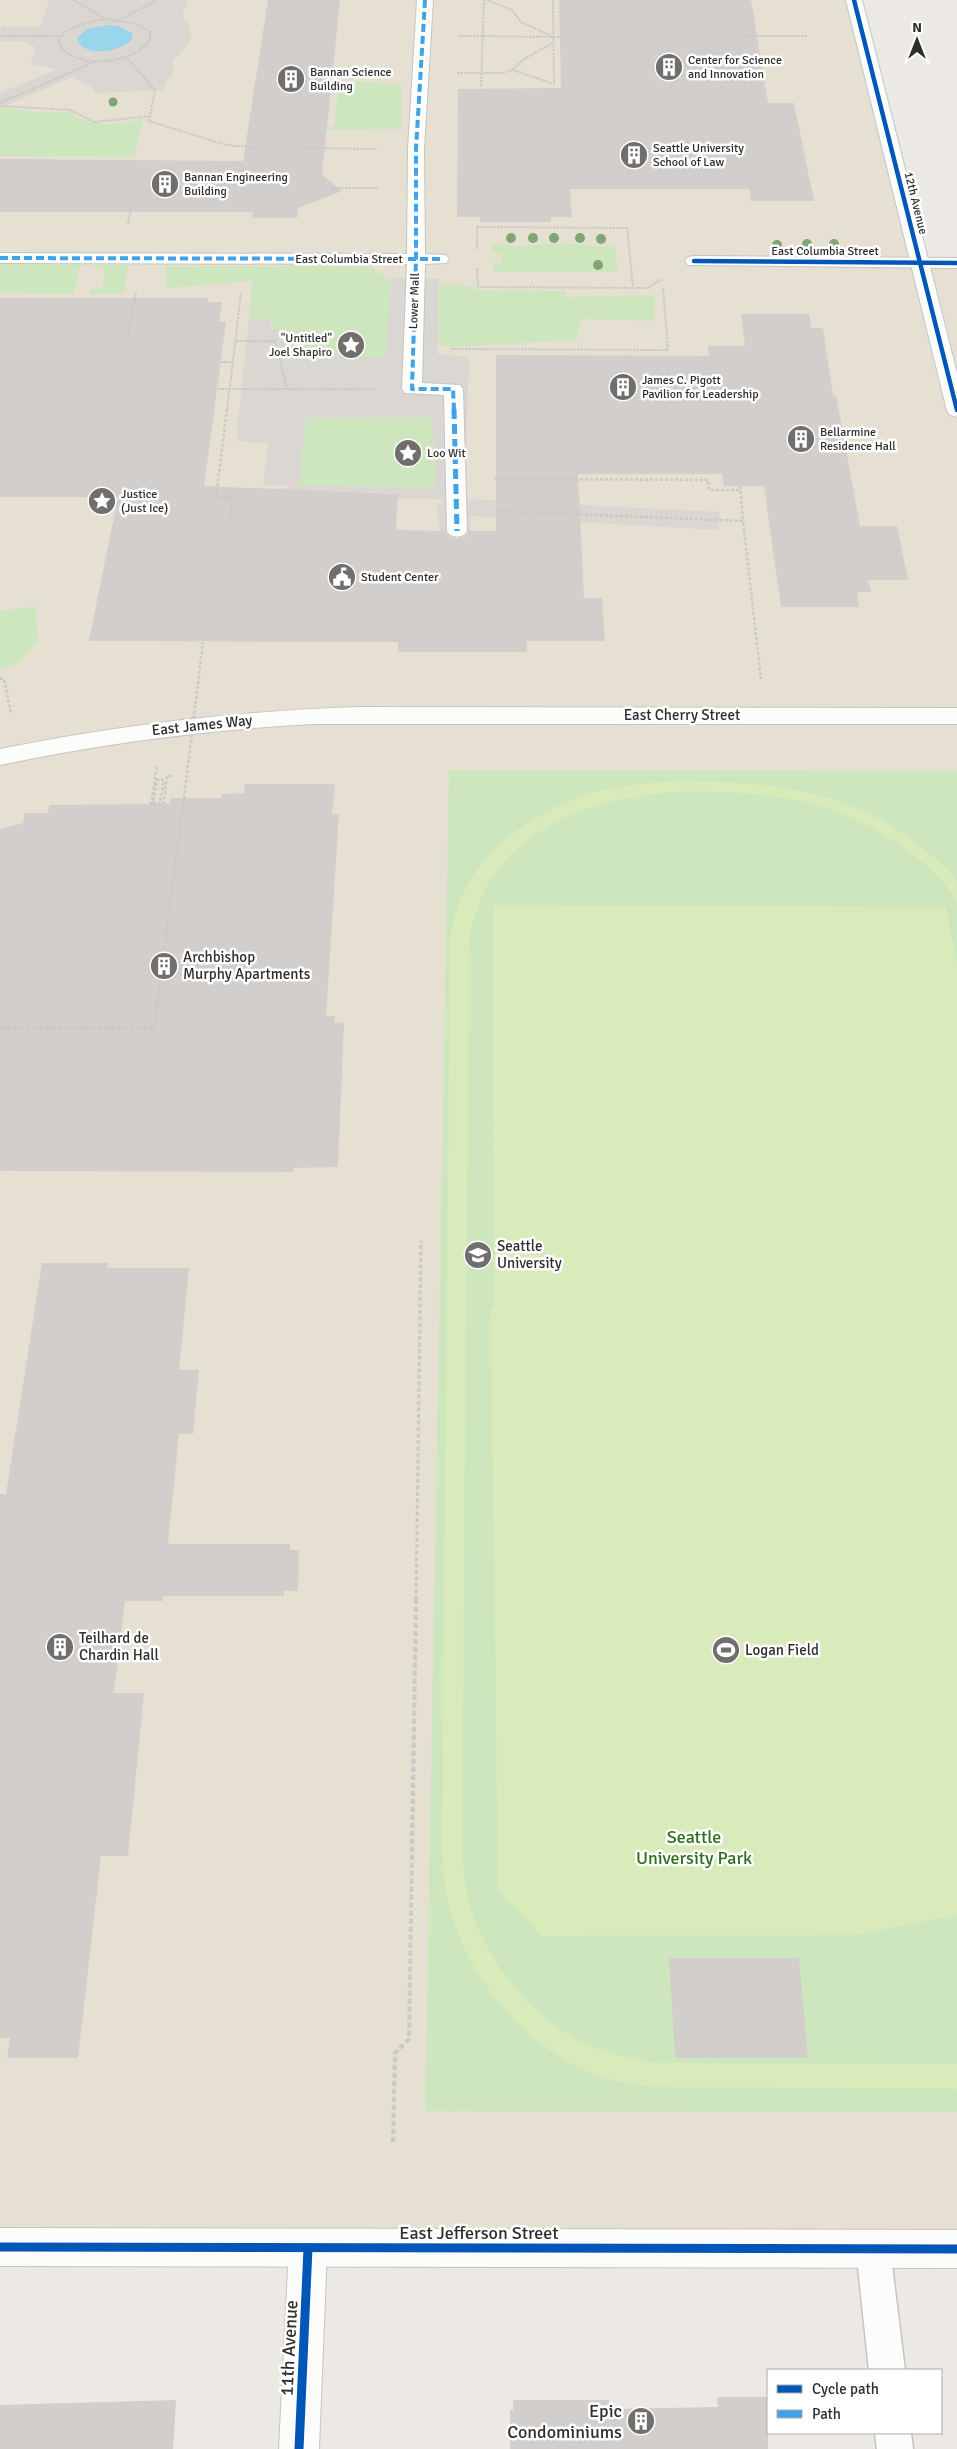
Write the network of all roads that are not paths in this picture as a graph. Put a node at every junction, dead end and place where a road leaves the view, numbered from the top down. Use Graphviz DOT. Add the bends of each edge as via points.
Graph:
graph roads {
  1 [pos="425,0"];
  2 [pos="854,0"];
  3 [pos="0,258"];
  4 [pos="416,259"];
  5 [pos="440,259"];
  6 [pos="694,261"];
  7 [pos="919,262"];
  8 [pos="957,263"];
  9 [pos="957,411"];
  10 [pos="457,531"];
  11 [pos="406,716"];
  12 [pos="957,716"];
  13 [pos="0,757"];
  14 [pos="0,2247"];
  15 [pos="308,2248"];
  16 [pos="873,2249"];
  17 [pos="957,2250"];
  18 [pos="886,2369"];
  19 [pos="893,2434"];
  20 [pos="299,2449"];
  21 [pos="895,2449"];
  1 -- 4 [label="street, Lower Mall" via="416,149"];
  2 -- 7 [label="street, 12th Avenue"];
  3 -- 4 [label="street, East Columbia Street"];
  4 -- 5 [label="street, East Columbia Street"];
  4 -- 10 [label="street, Lower Mall" via="412,389 453,389"];
  6 -- 7 [label="street, East Columbia Street"];
  7 -- 8 [label="street, East Columbia Street"];
  7 -- 9 [label="street, 12th Avenue"];
  11 -- 12 [label="street, East Cherry Street"];
  11 -- 13 [label="street, East James Way" via="288,717 184,726"];
  14 -- 15 [label="street, East Jefferson Street"];
  15 -- 16 [label="street, East Jefferson Street"];
  15 -- 20 [label="street, 11th Avenue"];
  16 -- 17 [label="street, East Jefferson Street"];
  16 -- 18 [label="lane"];
  19 -- 21 [label="lane"];
}
